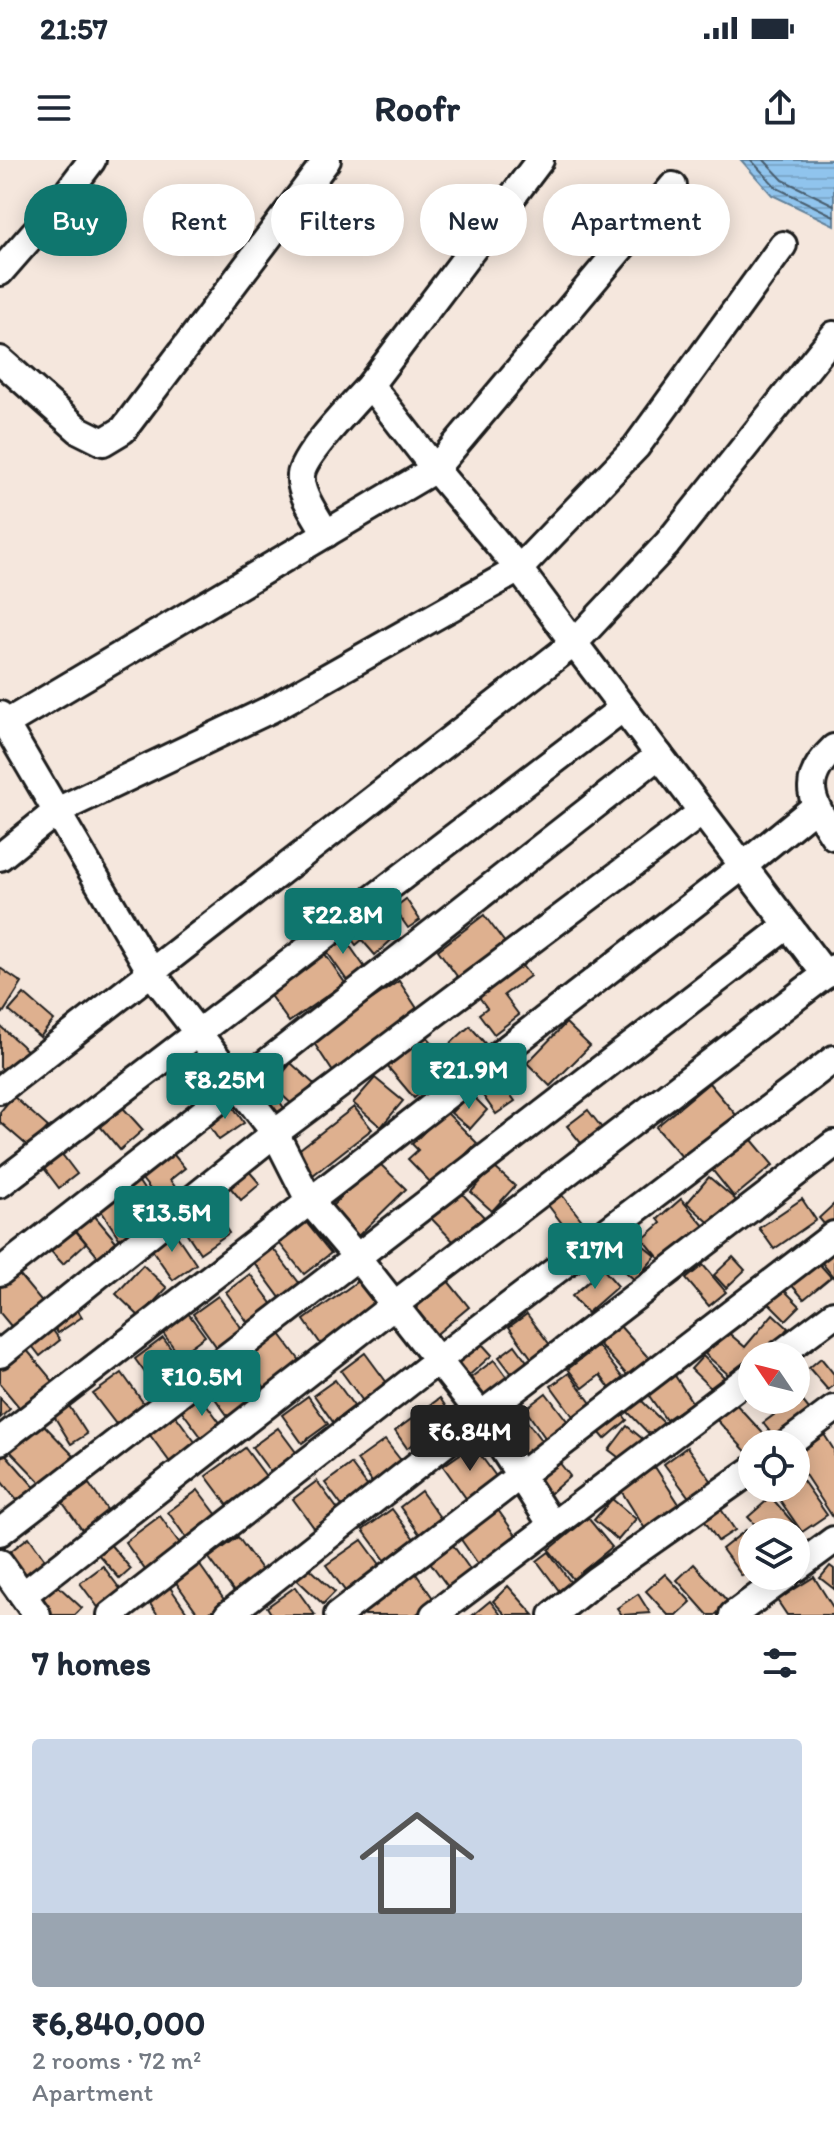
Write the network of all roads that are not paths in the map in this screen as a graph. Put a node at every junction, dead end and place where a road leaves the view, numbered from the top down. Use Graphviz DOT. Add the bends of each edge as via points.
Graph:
graph roads {
  1 [pos="92,160"];
  2 [pos="327,160"];
  3 [pos="540,160"];
  4 [pos="783,245"];
  5 [pos="614,256"];
  6 [pos="0,272"];
  7 [pos="834,335"];
  8 [pos="0,360"];
  9 [pos="370,385"];
  10 [pos="435,469"];
  11 [pos="326,534"];
  12 [pos="519,569"];
  13 [pos="574,643"];
  14 [pos="623,708"];
  15 [pos="3,719"];
  16 [pos="834,748"];
  17 [pos="659,755"];
  18 [pos="815,807"];
  19 [pos="57,811"];
  20 [pos="702,812"];
  21 [pos="834,836"];
  22 [pos="0,857"];
  23 [pos="743,866"];
  24 [pos="788,925"];
  25 [pos="151,972"];
  26 [pos="830,972"];
  27 [pos="197,1032"];
  28 [pos="834,1059"];
  29 [pos="238,1085"];
  30 [pos="0,1090"];
  31 [pos="275,1133"];
  32 [pos="834,1144"];
  33 [pos="0,1184"];
  34 [pos="310,1202"];
  35 [pos="834,1235"];
  36 [pos="356,1256"];
  37 [pos="0,1272"];
  38 [pos="394,1305"];
  39 [pos="834,1314"];
  40 [pos="797,1342"];
  41 [pos="0,1354"];
  42 [pos="438,1360"];
  43 [pos="738,1386"];
  44 [pos="834,1409"];
  45 [pos="481,1415"];
  46 [pos="806,1430"];
  47 [pos="0,1441"];
  48 [pos="520,1475"];
  49 [pos="738,1480"];
  50 [pos="552,1525"];
  51 [pos="0,1532"];
  52 [pos="834,1540"];
  53 [pos="810,1558"];
  54 [pos="0,1563"];
  55 [pos="767,1590"];
  56 [pos="30,1605"];
  57 [pos="111,1615"];
  58 [pos="228,1615"];
  59 [pos="338,1615"];
  60 [pos="434,1615"];
  61 [pos="553,1615"];
  62 [pos="733,1615"];
  1 -- 6 [label="street"];
  2 -- 8 [label="street" via="123,430 103,442 79,430"];
  3 -- 9 [label="street"];
  4 -- 12 [label="street" via="636,447"];
  5 -- 10 [label="street"];
  7 -- 13 [label="street" via="667,544"];
  9 -- 10 [label="street"];
  9 -- 11 [label="street" via="312,452 301,474 303,491"];
  10 -- 11 [label="street"];
  10 -- 12 [label="street"];
  11 -- 15 [label="street"];
  12 -- 13 [label="street"];
  12 -- 19 [label="street" via="271,709"];
  13 -- 14 [label="street"];
  13 -- 25 [label="street"];
  14 -- 17 [label="street"];
  14 -- 27 [label="street"];
  15 -- 19 [label="street"];
  16 -- 18 [label="street" via="810,785"];
  17 -- 20 [label="street"];
  17 -- 29 [label="street"];
  18 -- 21 [label="street"];
  18 -- 23 [label="street"];
  19 -- 22 [label="street"];
  19 -- 25 [label="street"];
  20 -- 23 [label="street"];
  20 -- 31 [label="street"];
  23 -- 24 [label="street"];
  23 -- 34 [label="street"];
  24 -- 26 [label="street"];
  24 -- 36 [label="street"];
  25 -- 27 [label="street"];
  25 -- 30 [label="street"];
  26 -- 38 [label="street"];
  27 -- 29 [label="street"];
  27 -- 33 [label="street"];
  28 -- 42 [label="street"];
  29 -- 31 [label="street"];
  29 -- 37 [label="street"];
  31 -- 34 [label="street"];
  31 -- 41 [label="street"];
  32 -- 45 [label="street"];
  34 -- 36 [label="street"];
  34 -- 47 [label="street"];
  35 -- 48 [label="street"];
  36 -- 38 [label="street"];
  36 -- 51 [label="street"];
  38 -- 42 [label="street"];
  38 -- 56 [label="street"];
  39 -- 40 [label="street"];
  42 -- 45 [label="street"];
  42 -- 57 [label="street"];
  43 -- 50 [label="street"];
  44 -- 46 [label="street"];
  45 -- 48 [label="street"];
  45 -- 58 [label="street"];
  48 -- 50 [label="street"];
  48 -- 59 [label="street"];
  49 -- 61 [label="street"];
  50 -- 60 [label="street"];
  52 -- 53 [label="street"];
  54 -- 56 [label="street"];
  55 -- 62 [label="street"];
}
